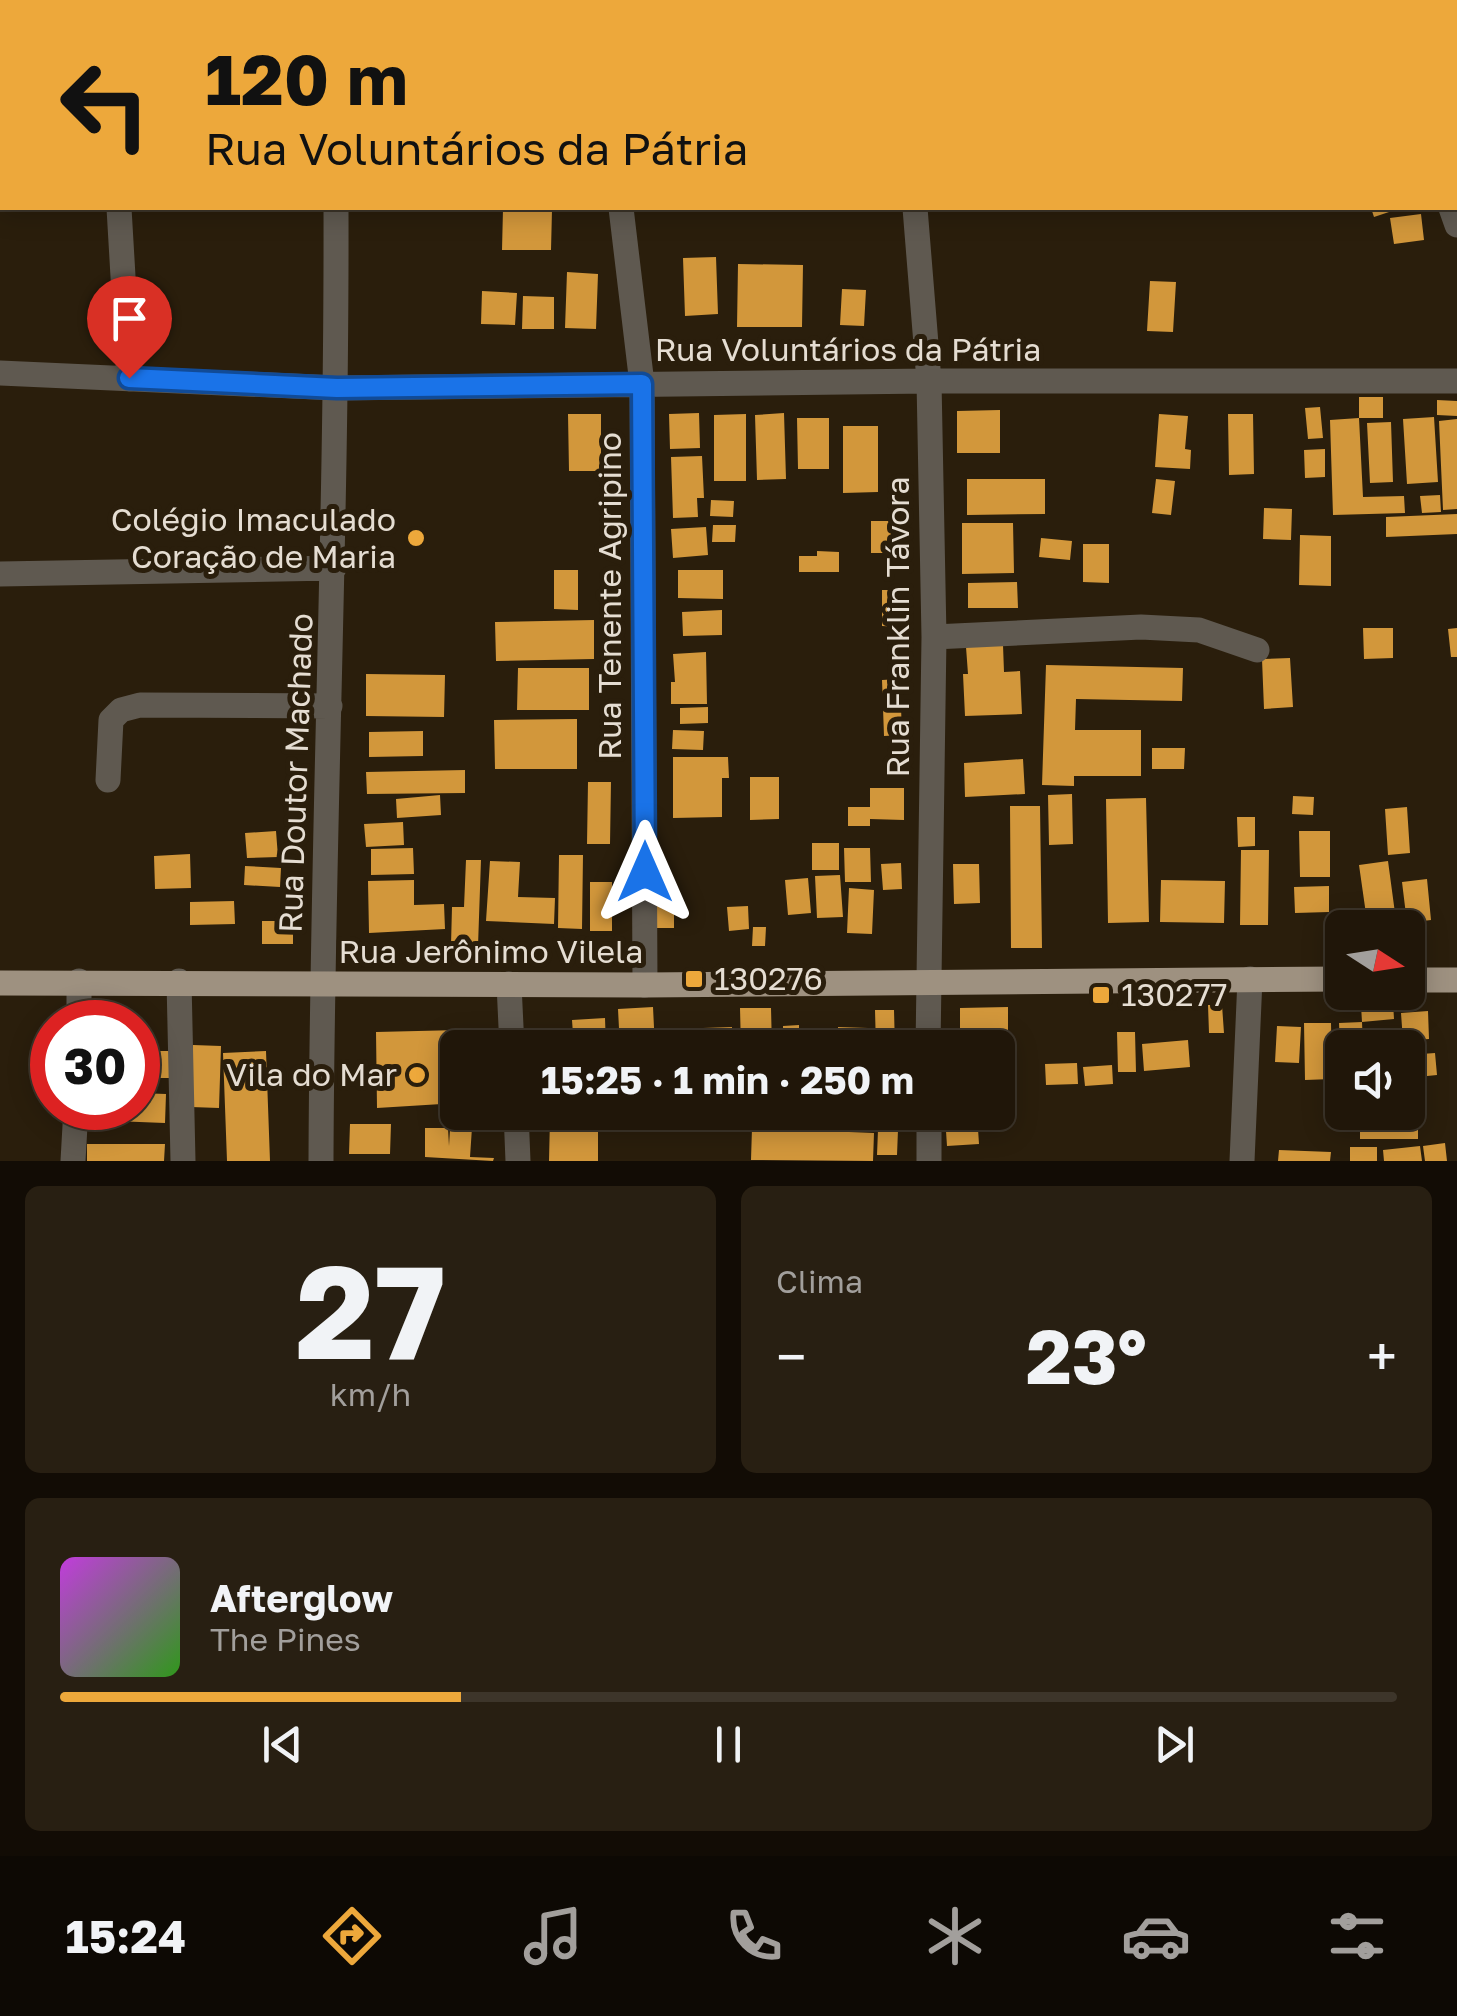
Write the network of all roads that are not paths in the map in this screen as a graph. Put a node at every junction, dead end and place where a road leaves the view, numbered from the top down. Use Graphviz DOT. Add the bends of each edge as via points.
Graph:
graph roads {
  1 [pos="119,210"];
  2 [pos="336,210"];
  3 [pos="622,210"];
  4 [pos="915,210"];
  5 [pos="0,373"];
  6 [pos="129,378"];
  7 [pos="1457,380"];
  8 [pos="929,381"];
  9 [pos="642,384"];
  10 [pos="337,388"];
  11 [pos="334,568"];
  12 [pos="0,574"];
  13 [pos="934,636"];
  14 [pos="1257,650"];
  15 [pos="330,706"];
  16 [pos="108,780"];
  17 [pos="1250,979"];
  18 [pos="1325,979"];
  19 [pos="1425,980"];
  20 [pos="1457,980"];
  21 [pos="79,981"];
  22 [pos="179,981"];
  23 [pos="0,983"];
  24 [pos="927,983"];
  25 [pos="509,984"];
  26 [pos="322,985"];
  27 [pos="645,985"];
  28 [pos="79,1000"];
  29 [pos="511,1030"];
  30 [pos="928,1030"];
  31 [pos="75,1130"];
  32 [pos="517,1130"];
  33 [pos="929,1130"];
  34 [pos="73,1161"];
  35 [pos="183,1161"];
  36 [pos="322,1161"];
  37 [pos="518,1161"];
  38 [pos="929,1161"];
  39 [pos="1242,1161"];
  1 -- 6 [label="street"];
  2 -- 10 [label="street, Rua Doutor Machado"];
  3 -- 9 [label="street, Rua Tenente Agripino"];
  4 -- 8 [label="street, Rua Franklin Távora"];
  5 -- 6 [label="street, Rua Voluntários da Pátria"];
  6 -- 10 [label="street, Rua Voluntários da Pátria"];
  7 -- 8 [label="street, Rua Voluntários da Pátria"];
  8 -- 9 [label="street, Rua Voluntários da Pátria"];
  8 -- 13 [label="street, Rua Franklin Távora"];
  9 -- 10 [label="street, Rua Voluntários da Pátria"];
  9 -- 27 [label="street, Rua Tenente Agripino"];
  10 -- 11 [label="street, Rua Doutor Machado"];
  11 -- 12 [label="street"];
  11 -- 15 [label="street, Rua Doutor Machado"];
  13 -- 14 [label="street" via="1141,627 1199,630"];
  13 -- 24 [label="street, Rua Franklin Távora"];
  15 -- 16 [label="street" via="120,710 110,720"];
  15 -- 26 [label="street, Rua Doutor Machado"];
  17 -- 18 [label="main road, Rua Jerônimo Vilela"];
  17 -- 24 [label="main road, Rua Jerônimo Vilela"];
  17 -- 39 [label="street"];
  19 -- 20 [label="main road"];
  21 -- 22 [label="main road, Rua Jerônimo Vilela"];
  21 -- 23 [label="main road, Rua Jerônimo Vilela"];
  21 -- 28 [label="street"];
  22 -- 26 [label="main road, Rua Jerônimo Vilela"];
  22 -- 35 [label="street"];
  24 -- 27 [label="main road, Rua Jerônimo Vilela"];
  24 -- 30 [label="street, Rua Franklin Távora"];
  25 -- 26 [label="main road, Rua Jerônimo Vilela"];
  25 -- 27 [label="main road, Rua Jerônimo Vilela"];
  25 -- 29 [label="street"];
  26 -- 36 [label="street, Rua Doutor Machado"];
  31 -- 34 [label="street"];
  32 -- 37 [label="street"];
  33 -- 38 [label="street"];
}
